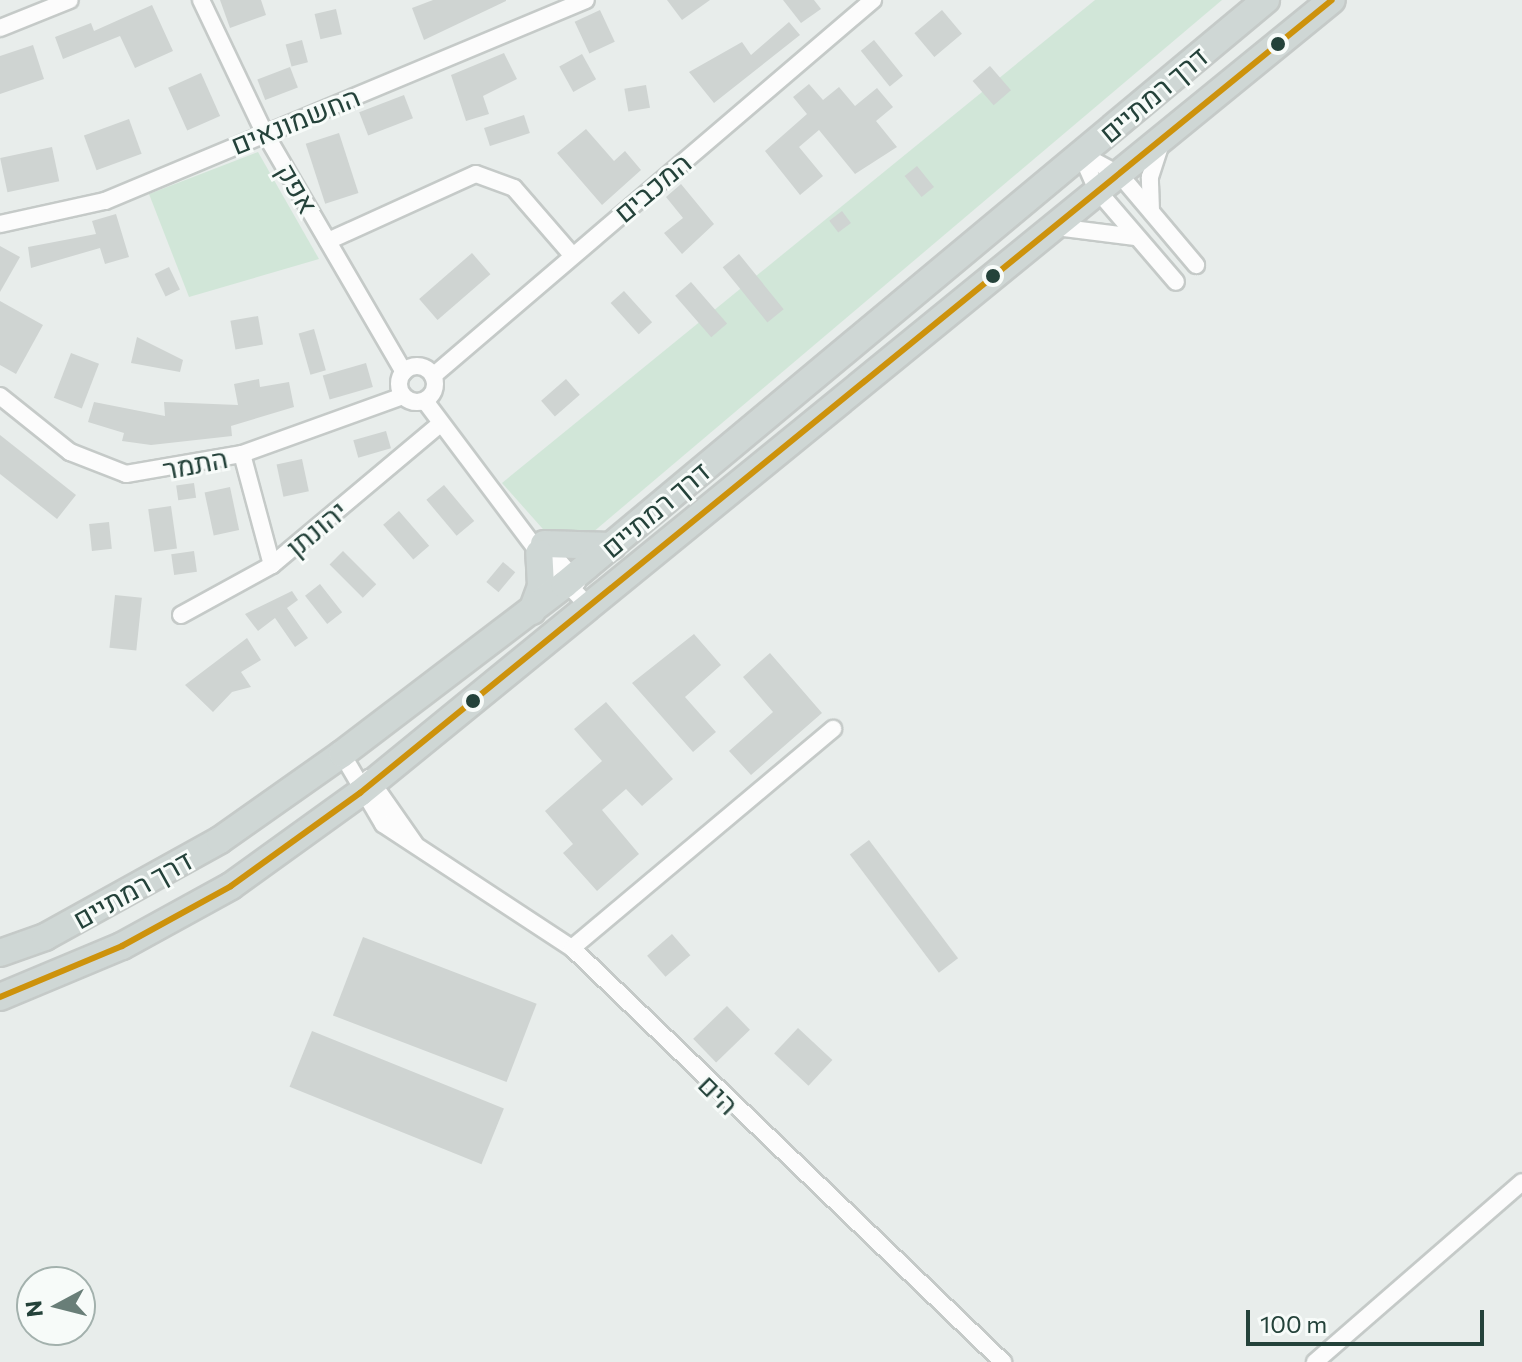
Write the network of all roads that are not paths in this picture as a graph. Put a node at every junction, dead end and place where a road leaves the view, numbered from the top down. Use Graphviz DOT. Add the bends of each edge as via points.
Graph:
graph roads {
  1 [pos="70,0"];
  2 [pos="201,0"];
  3 [pos="586,0"];
  4 [pos="873,0"];
  5 [pos="1266,0"];
  6 [pos="1332,0"];
  7 [pos="0,28"];
  8 [pos="263,130"];
  9 [pos="1161,142"];
  10 [pos="1081,154"];
  11 [pos="1120,175"];
  12 [pos="1097,190"];
  13 [pos="1151,211"];
  14 [pos="0,224"];
  15 [pos="1047,230"];
  16 [pos="1137,238"];
  17 [pos="328,241"];
  18 [pos="572,255"];
  19 [pos="1196,265"];
  20 [pos="1176,282"];
  21 [pos="404,372"];
  22 [pos="433,376"];
  23 [pos="0,396"];
  24 [pos="403,396"];
  25 [pos="425,401"];
  26 [pos="439,425"];
  27 [pos="242,454"];
  28 [pos="612,546"];
  29 [pos="542,549"];
  30 [pos="272,565"];
  31 [pos="569,581"];
  32 [pos="589,607"];
  33 [pos="532,611"];
  34 [pos="181,615"];
  35 [pos="833,729"];
  36 [pos="342,754"];
  37 [pos="367,787"];
  38 [pos="572,948"];
  39 [pos="0,953"];
  40 [pos="0,997"];
  41 [pos="1522,1182"];
  42 [pos="1003,1362"];
  43 [pos="1315,1362"];
  1 -- 7 [label="street"];
  2 -- 8 [label="street, אפק"];
  3 -- 8 [label="street, החשמונאים"];
  4 -- 18 [label="street, המכבים"];
  5 -- 10 [label="main road, דרך רמתיים"];
  6 -- 9 [label="main road, דרך רמתיים"];
  8 -- 14 [label="street, החשמונאים" via="105,201"];
  8 -- 17 [label="street, אפק"];
  9 -- 11 [label="main road, דרך רמתיים"];
  9 -- 13 [label="street" via="1150,177"];
  10 -- 11 [label="street"];
  10 -- 12 [label="street"];
  10 -- 28 [label="main road, דרך רמתיים"];
  11 -- 12 [label="main road, דרך רמתיים"];
  11 -- 13 [label="street"];
  12 -- 15 [label="main road, דרך רמתיים"];
  12 -- 16 [label="street"];
  13 -- 19 [label="street"];
  15 -- 16 [label="street" via="1077,224"];
  15 -- 32 [label="main road, דרך רמתיים"];
  16 -- 20 [label="street"];
  17 -- 18 [label="street" via="476,174 514,188"];
  17 -- 21 [label="street, אפק"];
  18 -- 22 [label="street, המכבים"];
  21 -- 22 [label="street" via="420,366"];
  21 -- 24 [label="street"];
  22 -- 25 [label="street"];
  23 -- 27 [label="street, התמר" via="70,452 126,474"];
  24 -- 25 [label="street"];
  24 -- 27 [label="street, התמר"];
  25 -- 26 [label="street"];
  26 -- 29 [label="street"];
  26 -- 30 [label="street, יהונתן"];
  27 -- 30 [label="street"];
  28 -- 29 [label="main road"];
  28 -- 31 [label="main road, דרך רמתיים"];
  29 -- 31 [label="street"];
  29 -- 33 [label="main road" via="541,586"];
  30 -- 34 [label="street, יהונתן"];
  31 -- 32 [label="street"];
  31 -- 33 [label="main road, דרך רמתיים"];
  32 -- 37 [label="main road, דרך רמתיים"];
  33 -- 36 [label="main road, דרך רמתיים"];
  35 -- 38 [label="street"];
  36 -- 37 [label="street, הים"];
  36 -- 39 [label="main road, דרך רמתיים" via="220,840 45,937"];
  37 -- 38 [label="street, הים" via="418,849"];
  37 -- 40 [label="main road, דרך רמתיים" via="231,886 122,946"];
  38 -- 42 [label="street, הים"];
  41 -- 43 [label="street"];
}
